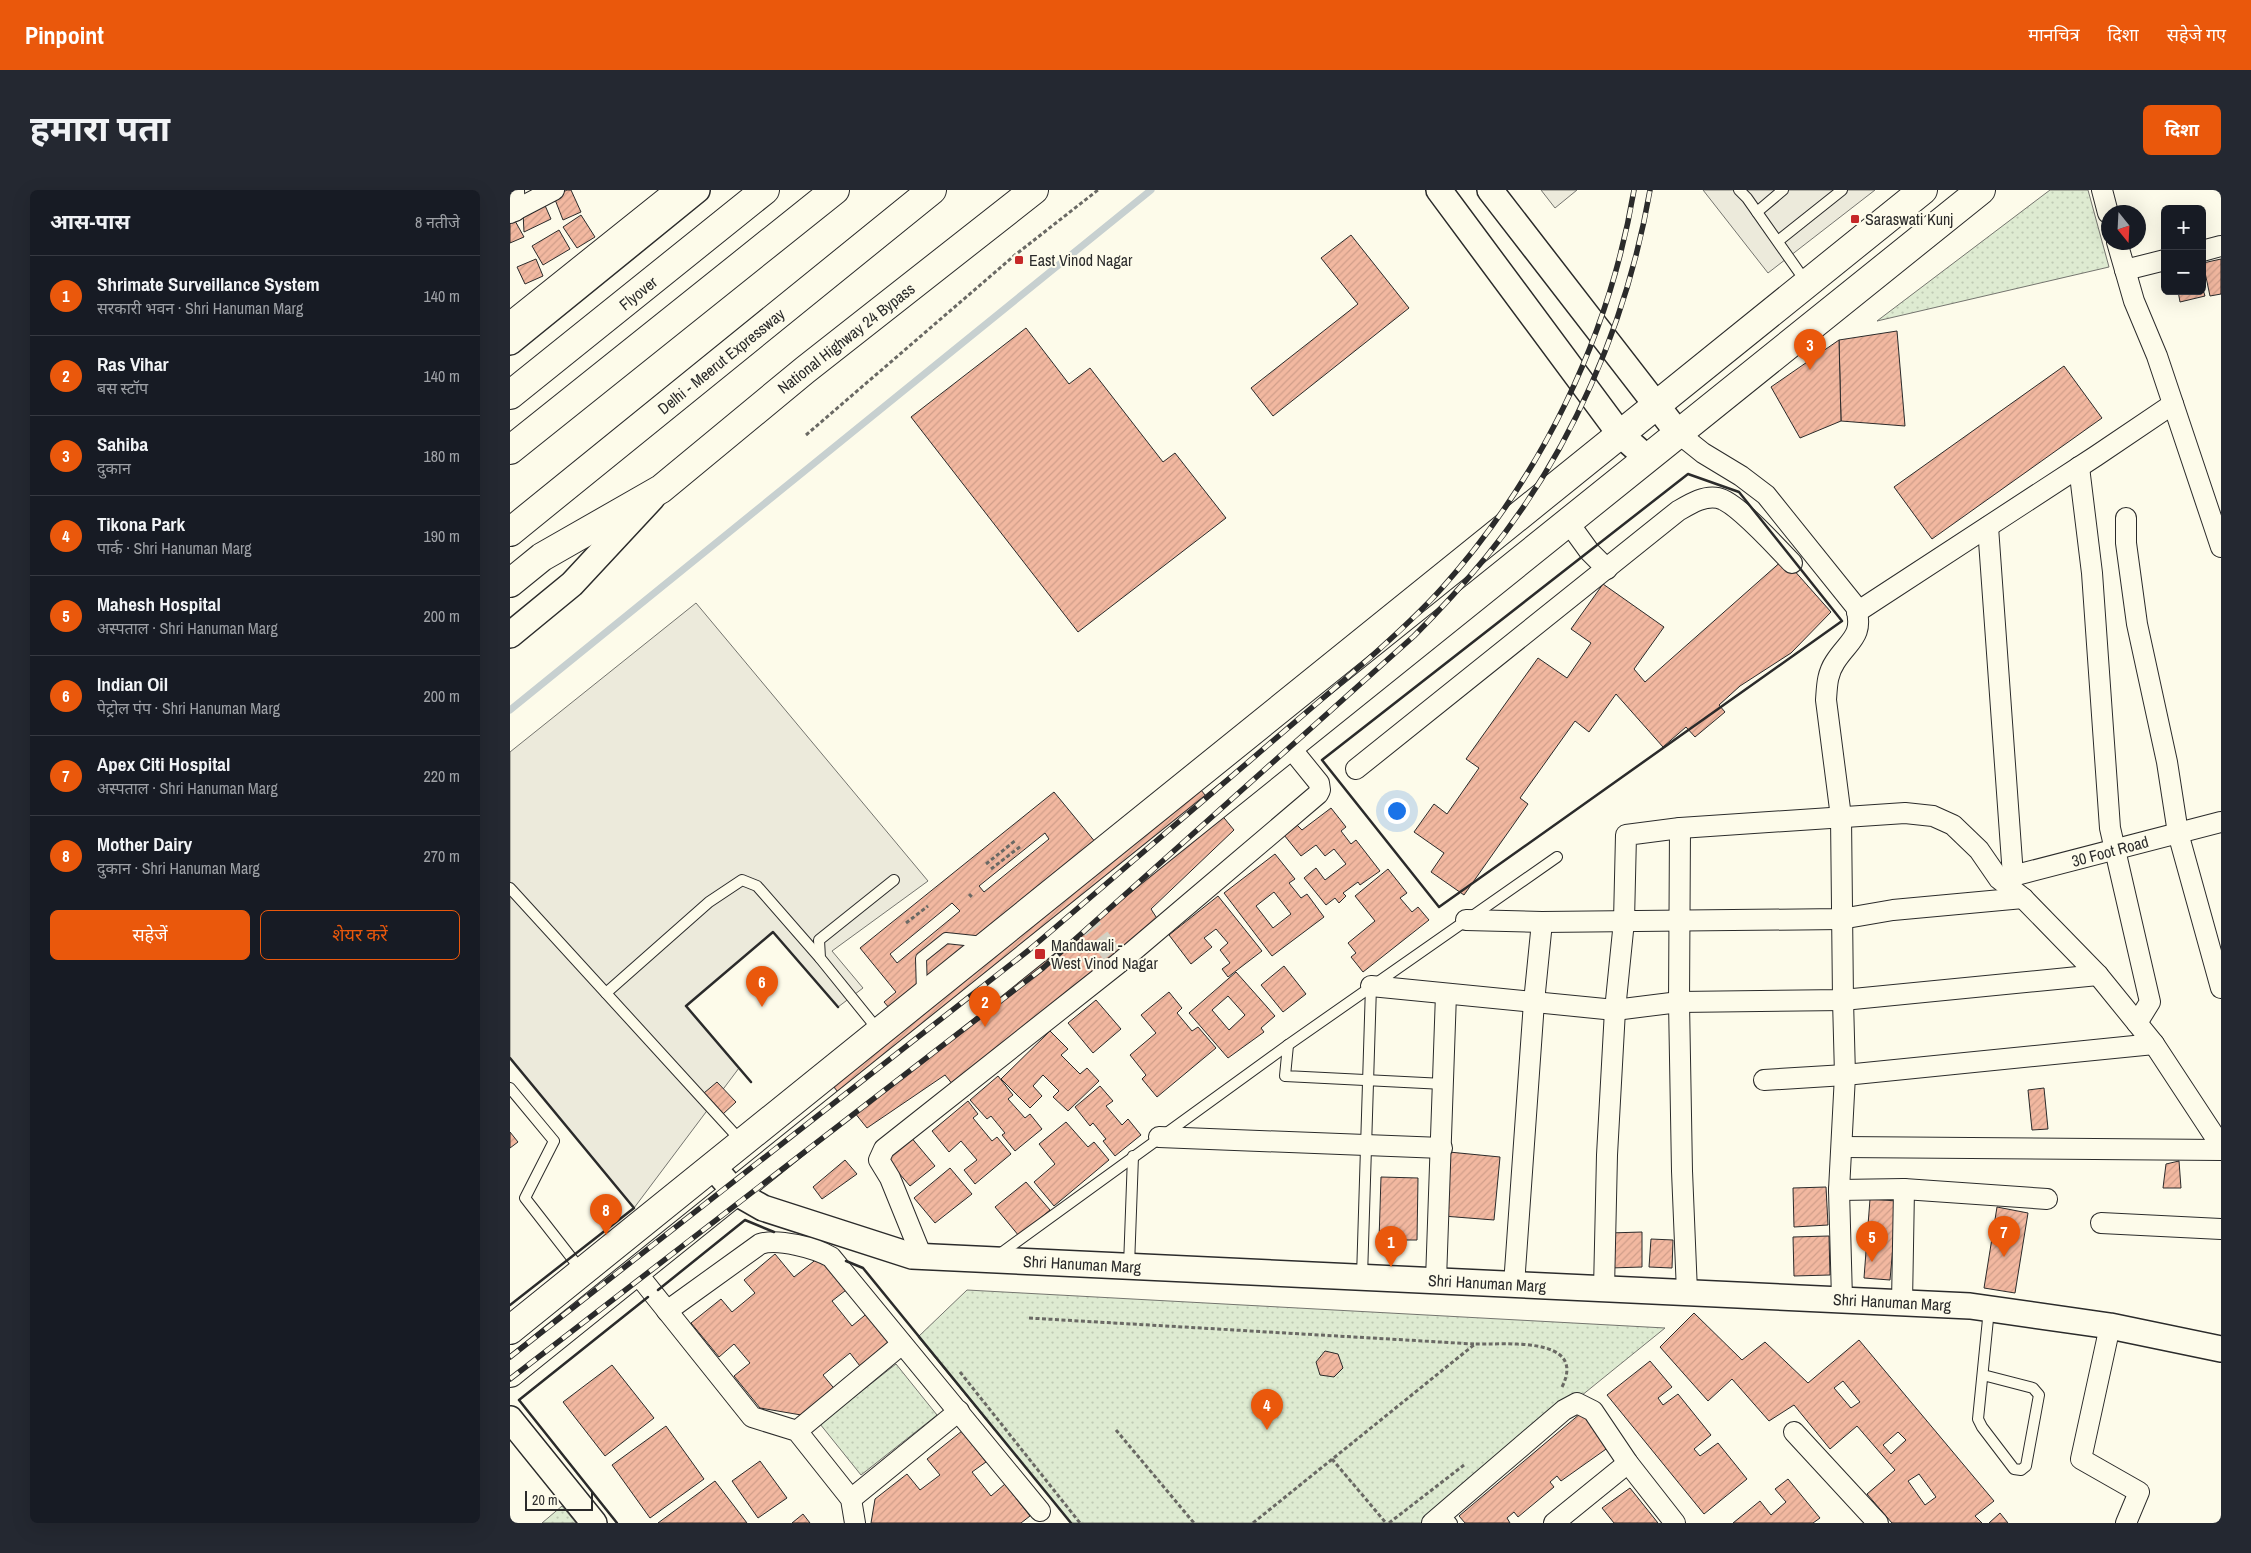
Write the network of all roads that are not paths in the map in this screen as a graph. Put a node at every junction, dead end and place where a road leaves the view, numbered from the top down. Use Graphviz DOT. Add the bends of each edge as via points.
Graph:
graph roads {
  1 [pos="514,190"];
  2 [pos="554,190"];
  3 [pos="697,190"];
  4 [pos="765,190"];
  5 [pos="835,190"];
  6 [pos="932,190"];
  7 [pos="1034,190"];
  8 [pos="1439,190"];
  9 [pos="1490,190"];
  10 [pos="1739,190"];
  11 [pos="1783,190"];
  12 [pos="1842,190"];
  13 [pos="1923,190"];
  14 [pos="1981,190"];
  15 [pos="2105,190"];
  16 [pos="663,193"];
  17 [pos="2107,205"];
  18 [pos="512,212"];
  19 [pos="1757,212"];
  20 [pos="1778,242"];
  21 [pos="2221,246"];
  22 [pos="2119,250"];
  23 [pos="2206,250"];
  24 [pos="2161,261"];
  25 [pos="2125,270"];
  26 [pos="1807,283"];
  27 [pos="510,322"];
  28 [pos="510,342"];
  29 [pos="510,395"];
  30 [pos="2173,404"];
  31 [pos="1657,406"];
  32 [pos="1678,433"];
  33 [pos="1620,434"];
  34 [pos="510,450"];
  35 [pos="1647,458"];
  36 [pos="2079,467"];
  37 [pos="661,489"];
  38 [pos="2126,518"];
  39 [pos="1568,522"];
  40 [pos="1988,527"];
  41 [pos="510,532"];
  42 [pos="2221,548"];
  43 [pos="1792,563"];
  44 [pos="1607,569"];
  45 [pos="510,583"];
  46 [pos="1858,612"];
  47 [pos="510,635"];
  48 [pos="1289,746"];
  49 [pos="1356,769"];
  50 [pos="1841,817"];
  51 [pos="2221,822"];
  52 [pos="1680,828"];
  53 [pos="2178,833"];
  54 [pos="2114,850"];
  55 [pos="1557,857"];
  56 [pos="2006,877"];
  57 [pos="894,880"];
  58 [pos="510,888"];
  59 [pos="2023,898"];
  60 [pos="1841,919"];
  61 [pos="1466,920"];
  62 [pos="1681,920"];
  63 [pos="1624,921"];
  64 [pos="1542,922"];
  65 [pos="982,949"];
  66 [pos="820,958"];
  67 [pos="2098,975"];
  68 [pos="996,982"];
  69 [pos="1371,986"];
  70 [pos="2221,988"];
  71 [pos="606,993"];
  72 [pos="1446,994"];
  73 [pos="1842,1000"];
  74 [pos="1534,1002"];
  75 [pos="1679,1002"];
  76 [pos="1615,1010"];
  77 [pos="2137,1023"];
  78 [pos="880,1032"];
  79 [pos="2154,1044"];
  80 [pos="1288,1045"];
  81 [pos="1845,1075"];
  82 [pos="1366,1080"];
  83 [pos="1764,1080"];
  84 [pos="1444,1084"];
  85 [pos="510,1088"];
  86 [pos="1159,1137"];
  87 [pos="742,1142"];
  88 [pos="1365,1144"];
  89 [pos="2221,1146"];
  90 [pos="1842,1147"];
  91 [pos="1442,1148"];
  92 [pos="2221,1150"];
  93 [pos="1133,1156"];
  94 [pos="713,1167"];
  95 [pos="1839,1190"];
  96 [pos="1904,1190"];
  97 [pos="735,1192"];
  98 [pos="2047,1199"];
  99 [pos="2101,1223"];
  100 [pos="2221,1229"];
  101 [pos="922,1257"];
  102 [pos="992,1260"];
  103 [pos="1129,1266"];
  104 [pos="582,1272"];
  105 [pos="636,1272"];
  106 [pos="1362,1277"];
  107 [pos="1436,1280"];
  108 [pos="1514,1285"];
  109 [pos="1604,1289"];
  110 [pos="1687,1292"];
  111 [pos="1842,1300"];
  112 [pos="1902,1303"];
  113 [pos="1988,1309"];
  114 [pos="667,1311"];
  115 [pos="2110,1326"];
  116 [pos="510,1330"];
  117 [pos="902,1344"];
  118 [pos="2221,1349"];
  119 [pos="510,1373"];
  120 [pos="1983,1375"];
  121 [pos="959,1411"];
  122 [pos="510,1419"];
  123 [pos="798,1431"];
  124 [pos="1794,1432"];
  125 [pos="1628,1463"];
  126 [pos="851,1499"];
  127 [pos="1040,1511"];
  128 [pos="1443,1520"];
  129 [pos="594,1523"];
  130 [pos="855,1523"];
  131 [pos="1554,1523"];
  132 [pos="1675,1523"];
  133 [pos="1878,1523"];
  134 [pos="2126,1523"];
  1 -- 18 [label="street"];
  2 -- 18 [label="street"];
  3 -- 28 [label="street"];
  4 -- 29 [label="main road, Flyover"];
  5 -- 34 [label="main road"];
  6 -- 41 [label="main road, Delhi - Meerut Expressway"];
  7 -- 37 [label="main road, National Highway 24 Bypass" via="805,370"];
  8 -- 33 [label="street"];
  9 -- 31 [label="street"];
  10 -- 19 [label="lane"];
  11 -- 19 [label="lane"];
  12 -- 20 [label="lane"];
  13 -- 26 [label="main road"];
  14 -- 32 [label="main road"];
  15 -- 17 [label="street"];
  16 -- 27 [label="street"];
  19 -- 20 [label="lane"];
  20 -- 26 [label="lane"];
  21 -- 23 [label="street"];
  22 -- 25 [label="street"];
  24 -- 25 [label="street"];
  25 -- 30 [label="street"];
  26 -- 31 [label="main road"];
  30 -- 36 [label="street"];
  30 -- 42 [label="street"];
  31 -- 32 [label="street"];
  31 -- 33 [label="main road"];
  32 -- 35 [label="main road"];
  32 -- 46 [label="street" via="1703,454 1766,495"];
  33 -- 35 [label="street"];
  33 -- 65 [label="main road"];
  35 -- 39 [label="main road"];
  36 -- 40 [label="street"];
  36 -- 54 [label="street" via="2092,573"];
  37 -- 45 [label="main road" via="542,557"];
  37 -- 47 [label="street" via="572,584"];
  38 -- 53 [label="street" via="2126,543 2137,624"];
  39 -- 44 [label="street"];
  39 -- 48 [label="main road"];
  40 -- 46 [label="street"];
  40 -- 56 [label="street"];
  43 -- 44 [label="street" via="1731,503 1717,498 1702,498 1678,511"];
  44 -- 49 [label="street"];
  46 -- 50 [label="street" via="1860,622 1853,640 1834,662 1827,680 1826,700"];
  48 -- 68 [label="main road"];
  48 -- 101 [label="street" via="1319,783 1318,794 1119,963 884,1148 880,1160"];
  50 -- 52 [label="street"];
  50 -- 56 [label="street" via="1905,812 1933,816 1953,825"];
  50 -- 60 [label="street"];
  51 -- 53 [label="street, 30 Foot Road"];
  52 -- 62 [label="street"];
  52 -- 63 [label="street" via="1626,836"];
  53 -- 54 [label="street, 30 Foot Road"];
  53 -- 70 [label="street"];
  54 -- 56 [label="street, 30 Foot Road"];
  54 -- 77 [label="street" via="2150,1002"];
  55 -- 61 [label="lane"];
  56 -- 59 [label="street"];
  57 -- 66 [label="lane" via="819,940"];
  58 -- 71 [label="lane"];
  59 -- 60 [label="street" via="1893,910"];
  59 -- 67 [label="street"];
  60 -- 62 [label="street"];
  60 -- 73 [label="street"];
  61 -- 64 [label="street"];
  61 -- 69 [label="lane"];
  62 -- 63 [label="street"];
  62 -- 75 [label="street"];
  63 -- 64 [label="street"];
  63 -- 76 [label="street"];
  64 -- 74 [label="street"];
  65 -- 68 [label="main road"];
  65 -- 78 [label="main road"];
  66 -- 71 [label="lane" via="757,886 742,880 709,902"];
  66 -- 78 [label="lane"];
  67 -- 73 [label="street"];
  67 -- 77 [label="street"];
  68 -- 97 [label="main road"];
  69 -- 72 [label="street"];
  69 -- 80 [label="lane"];
  69 -- 82 [label="lane"];
  71 -- 87 [label="lane"];
  72 -- 74 [label="street"];
  72 -- 84 [label="street"];
  73 -- 75 [label="street"];
  73 -- 81 [label="street"];
  74 -- 76 [label="street"];
  74 -- 108 [label="street"];
  75 -- 76 [label="street"];
  75 -- 110 [label="street"];
  76 -- 109 [label="street"];
  77 -- 79 [label="street"];
  78 -- 87 [label="main road"];
  79 -- 81 [label="street"];
  79 -- 89 [label="street"];
  80 -- 82 [label="lane" via="1284,1076"];
  80 -- 86 [label="lane"];
  81 -- 83 [label="street"];
  81 -- 90 [label="street"];
  82 -- 84 [label="lane"];
  82 -- 88 [label="lane"];
  84 -- 91 [label="street"];
  85 -- 104 [label="lane" via="554,1140 525,1198"];
  86 -- 88 [label="street"];
  86 -- 93 [label="lane"];
  87 -- 94 [label="main road"];
  88 -- 91 [label="street"];
  88 -- 106 [label="lane"];
  90 -- 92 [label="street"];
  90 -- 95 [label="street"];
  91 -- 107 [label="street"];
  93 -- 102 [label="lane"];
  93 -- 103 [label="lane"];
  94 -- 97 [label="street, Shri Hanuman Marg"];
  94 -- 104 [label="main road"];
  95 -- 96 [label="street"];
  95 -- 111 [label="street"];
  96 -- 98 [label="street"];
  96 -- 112 [label="street"];
  97 -- 101 [label="street, Shri Hanuman Marg" via="763,1208"];
  97 -- 105 [label="main road"];
  99 -- 100 [label="street"];
  101 -- 102 [label="street, Shri Hanuman Marg"];
  102 -- 103 [label="street, Shri Hanuman Marg"];
  103 -- 106 [label="street, Shri Hanuman Marg"];
  104 -- 116 [label="main road"];
  105 -- 114 [label="street"];
  105 -- 119 [label="main road"];
  106 -- 107 [label="street, Shri Hanuman Marg"];
  107 -- 108 [label="street, Shri Hanuman Marg"];
  108 -- 109 [label="street, Shri Hanuman Marg"];
  109 -- 110 [label="street, Shri Hanuman Marg"];
  110 -- 111 [label="street, Shri Hanuman Marg"];
  111 -- 112 [label="street, Shri Hanuman Marg"];
  112 -- 113 [label="street, Shri Hanuman Marg"];
  113 -- 115 [label="street, Shri Hanuman Marg"];
  113 -- 120 [label="lane"];
  114 -- 117 [label="street" via="760,1244 770,1241 832,1257"];
  114 -- 123 [label="street" via="752,1416"];
  115 -- 118 [label="street, Shri Hanuman Marg"];
  115 -- 134 [label="street" via="2081,1458 2139,1492"];
  117 -- 121 [label="street"];
  117 -- 123 [label="street"];
  120 -- 120 [label="lane" via="1979,1423 2014,1468 2021,1470 2026,1466 2038,1395 2032,1388"];
  121 -- 126 [label="street"];
  121 -- 127 [label="street"];
  122 -- 129 [label="street"];
  123 -- 126 [label="street"];
  124 -- 133 [label="street"];
  125 -- 128 [label="street" via="1593,1410 1577,1403 1564,1410"];
  125 -- 131 [label="street"];
  125 -- 132 [label="street"];
  126 -- 130 [label="street"];
}
